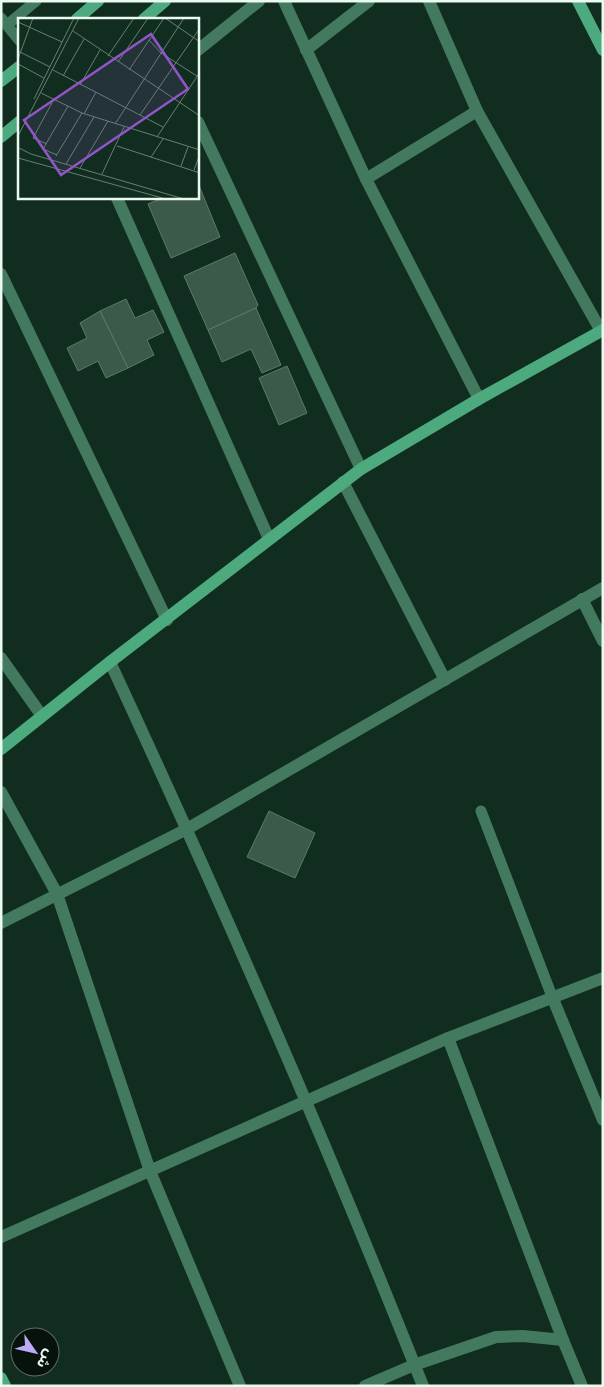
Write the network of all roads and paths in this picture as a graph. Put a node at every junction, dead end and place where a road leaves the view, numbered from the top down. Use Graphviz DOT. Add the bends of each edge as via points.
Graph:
graph roads {
  1 [pos="36,1"];
  2 [pos="98,1"];
  3 [pos="165,1"];
  4 [pos="258,1"];
  5 [pos="284,1"];
  6 [pos="369,1"];
  7 [pos="429,1"];
  8 [pos="578,1"];
  9 [pos="151,16"];
  10 [pos="78,18"];
  11 [pos="4,21"];
  12 [pos="18,39"];
  13 [pos="199,49"];
  14 [pos="306,50"];
  15 [pos="603,50"];
  16 [pos="18,68"];
  17 [pos="1,81"];
  18 [pos="477,111"];
  19 [pos="18,123"];
  20 [pos="199,124"];
  21 [pos="1,137"];
  22 [pos="366,179"];
  23 [pos="117,199"];
  24 [pos="1,274"];
  25 [pos="602,331"];
  26 [pos="479,399"];
  27 [pos="361,469"];
  28 [pos="343,482"];
  29 [pos="269,539"];
  30 [pos="603,588"];
  31 [pos="582,599"];
  32 [pos="167,620"];
  33 [pos="603,641"];
  34 [pos="1,658"];
  35 [pos="110,662"];
  36 [pos="445,680"];
  37 [pos="42,716"];
  38 [pos="1,749"];
  39 [pos="1,792"];
  40 [pos="480,811"];
  41 [pos="187,829"];
  42 [pos="57,894"];
  43 [pos="1,924"];
  44 [pos="603,978"];
  45 [pos="553,999"];
  46 [pos="448,1038"];
  47 [pos="306,1102"];
  48 [pos="603,1120"];
  49 [pos="150,1171"];
  50 [pos="1,1237"];
  51 [pos="563,1340"];
  52 [pos="414,1365"];
  53 [pos="1,1378"];
  54 [pos="5,1386"];
  55 [pos="240,1386"];
  56 [pos="364,1386"];
  57 [pos="423,1386"];
  58 [pos="582,1386"];
  1 -- 11 [label="lane"];
  2 -- 10 [label="street"];
  3 -- 9 [label="street"];
  4 -- 13 [label="street"];
  5 -- 14 [label="street"];
  6 -- 14 [label="street"];
  7 -- 18 [label="street"];
  8 -- 15 [label="street"];
  11 -- 12 [label="lane"];
  14 -- 22 [label="street"];
  16 -- 17 [label="street"];
  18 -- 22 [label="street"];
  18 -- 25 [label="street"];
  19 -- 21 [label="street"];
  20 -- 27 [label="street"];
  22 -- 26 [label="street"];
  23 -- 29 [label="street"];
  24 -- 32 [label="street"];
  25 -- 26 [label="street"];
  26 -- 27 [label="street"];
  27 -- 28 [label="street"];
  28 -- 29 [label="street"];
  28 -- 36 [label="street"];
  29 -- 32 [label="street"];
  30 -- 31 [label="street"];
  31 -- 33 [label="street"];
  31 -- 36 [label="street"];
  32 -- 35 [label="street"];
  34 -- 37 [label="street"];
  35 -- 37 [label="street"];
  35 -- 41 [label="street"];
  36 -- 41 [label="street"];
  37 -- 38 [label="street"];
  39 -- 42 [label="street"];
  40 -- 45 [label="lane"];
  41 -- 42 [label="street"];
  41 -- 47 [label="street"];
  42 -- 43 [label="street"];
  42 -- 49 [label="street"];
  44 -- 45 [label="street"];
  45 -- 46 [label="street"];
  45 -- 48 [label="street"];
  46 -- 47 [label="street"];
  46 -- 51 [label="street"];
  47 -- 49 [label="street"];
  47 -- 52 [label="street"];
  49 -- 50 [label="street"];
  49 -- 55 [label="street"];
  51 -- 52 [label="street" via="496,1337"];
  51 -- 58 [label="street"];
  52 -- 56 [label="street"];
  52 -- 57 [label="street"];
  53 -- 54 [label="street"];
}
